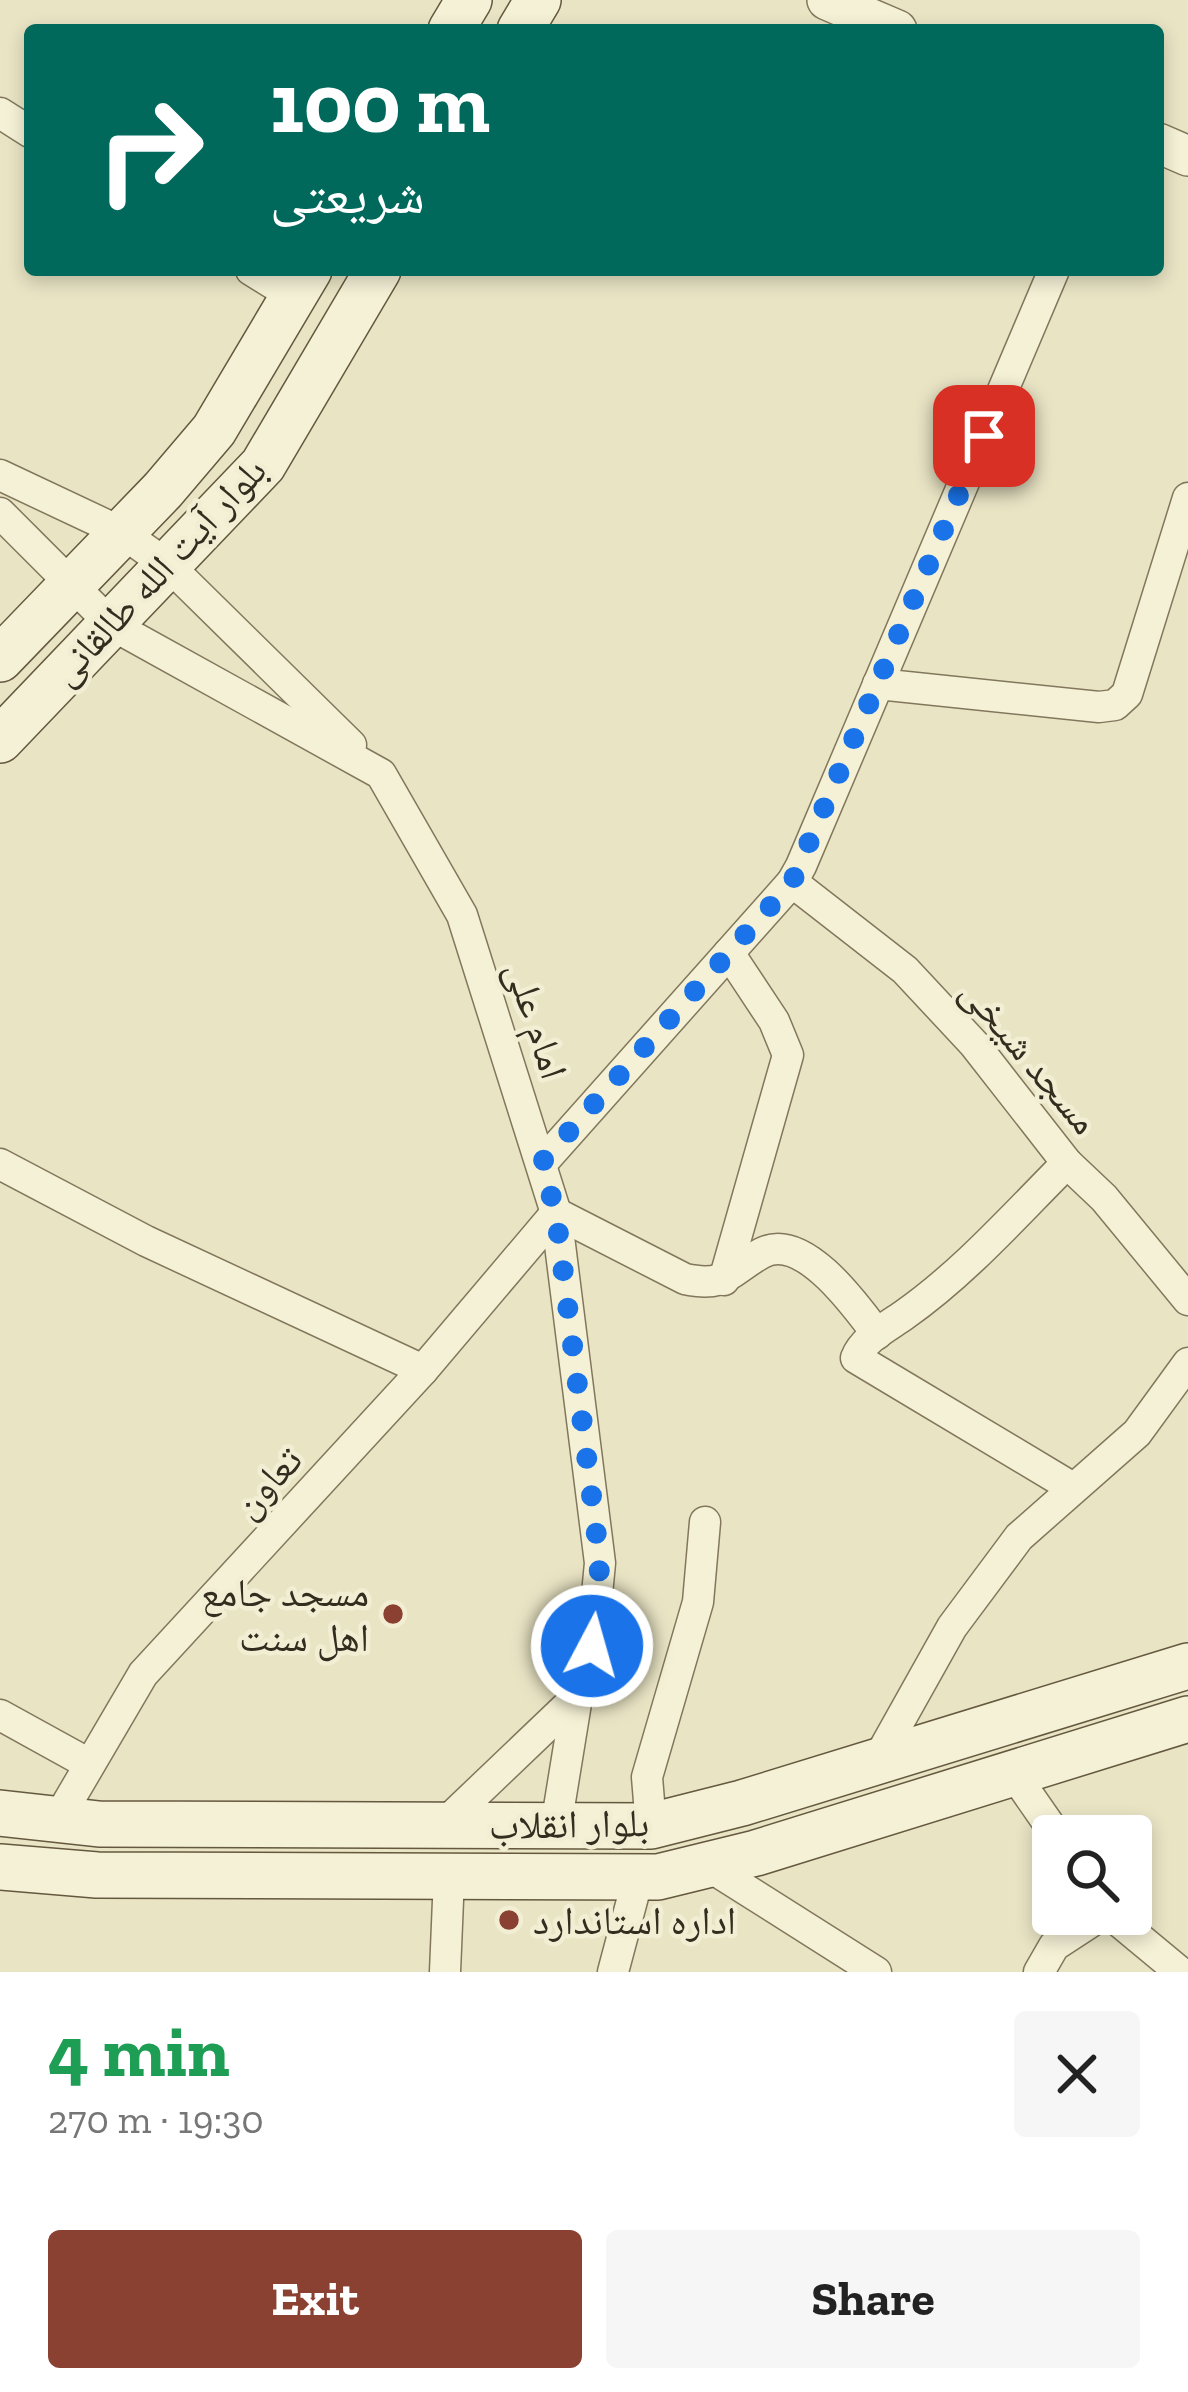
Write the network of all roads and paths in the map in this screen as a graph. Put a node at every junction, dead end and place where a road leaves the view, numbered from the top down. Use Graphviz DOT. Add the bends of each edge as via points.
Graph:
graph roads {
  1 [pos="827,0"];
  2 [pos="883,24"];
  3 [pos="374,276"];
  4 [pos="1051,276"];
  5 [pos="301,283"];
  6 [pos="0,475"];
  7 [pos="1188,499"];
  8 [pos="0,513"];
  9 [pos="122,532"];
  10 [pos="169,566"];
  11 [pos="70,587"];
  12 [pos="112,625"];
  13 [pos="0,659"];
  14 [pos="878,684"];
  15 [pos="0,740"];
  16 [pos="381,774"];
  17 [pos="792,882"];
  18 [pos="729,953"];
  19 [pos="542,1162"];
  20 [pos="1067,1162"];
  21 [pos="0,1164"];
  22 [pos="556,1214"];
  23 [pos="724,1280"];
  24 [pos="1188,1300"];
  25 [pos="877,1334"];
  26 [pos="1188,1363"];
  27 [pos="422,1370"];
  28 [pos="1073,1488"];
  29 [pos="705,1522"];
  30 [pos="1188,1666"];
  31 [pos="577,1697"];
  32 [pos="0,1715"];
  33 [pos="1188,1719"];
  34 [pos="877,1761"];
  35 [pos="89,1764"];
  36 [pos="1014,1774"];
  37 [pos="0,1813"];
  38 [pos="1042,1815"];
  39 [pos="58,1819"];
  40 [pos="443,1825"];
  41 [pos="556,1826"];
  42 [pos="651,1826"];
  43 [pos="707,1865"];
  44 [pos="0,1867"];
  45 [pos="448,1876"];
  46 [pos="638,1878"];
  47 [pos="1072,1935"];
  48 [pos="1133,1935"];
  49 [pos="445,1972"];
  50 [pos="613,1972"];
  51 [pos="876,1972"];
  52 [pos="1039,1972"];
  53 [pos="1180,1972"];
  1 -- 2 [label="street"];
  3 -- 10 [label="main road, بلوار آیت الله طالقانی" via="262,465"];
  4 -- 14 [label="street"];
  5 -- 9 [label="main road, بلوار آیت الله طالقانی" via="214,430"];
  6 -- 9 [label="street, امام علی"];
  7 -- 14 [label="street" via="1127,694 1114,705"];
  8 -- 11 [label="street"];
  9 -- 10 [label="street, امام علی"];
  9 -- 11 [label="main road, بلوار آیت الله طالقانی"];
  10 -- 12 [label="main road, بلوار آیت الله طالقانی"];
  10 -- 16 [label="street, امام علی"];
  11 -- 12 [label="street"];
  11 -- 13 [label="main road, بلوار آیت الله طالقانی"];
  12 -- 15 [label="main road, بلوار آیت الله طالقانی"];
  12 -- 16 [label="street"];
  14 -- 17 [label="street"];
  16 -- 19 [label="street, امام علی" via="462,915"];
  17 -- 18 [label="street"];
  17 -- 20 [label="street, مسجد شیخی" via="905,970"];
  18 -- 19 [label="street"];
  18 -- 23 [label="street" via="788,1055"];
  19 -- 22 [label="street, امام علی"];
  20 -- 24 [label="street, مسجد شیخی"];
  20 -- 25 [label="street" via="928,1298"];
  21 -- 27 [label="street"];
  22 -- 23 [label="street" via="686,1279"];
  22 -- 27 [label="street, تعاون"];
  22 -- 31 [label="street, امام علی" via="600,1563 592,1646"];
  23 -- 25 [label="street" via="776,1248 804,1256"];
  25 -- 28 [label="street" via="858,1351 860,1364"];
  26 -- 28 [label="street" via="1137,1433"];
  27 -- 35 [label="street, تعاون" via="143,1674"];
  28 -- 34 [label="street" via="1019,1537 952,1628"];
  29 -- 42 [label="street" via="698,1602 647,1777"];
  30 -- 34 [label="main road, بلوار انقلاب"];
  31 -- 40 [label="street"];
  31 -- 41 [label="street, امام علی"];
  32 -- 35 [label="street"];
  33 -- 36 [label="main road, بلوار انقلاب"];
  34 -- 42 [label="main road, بلوار انقلاب"];
  35 -- 39 [label="street, تعاون"];
  36 -- 38 [label="street"];
  36 -- 43 [label="main road, بلوار انقلاب"];
  37 -- 39 [label="main road, بلوار انقلاب"];
  39 -- 40 [label="main road, بلوار انقلاب"];
  40 -- 41 [label="main road, بلوار انقلاب"];
  41 -- 42 [label="main road, بلوار انقلاب"];
  43 -- 46 [label="main road, بلوار انقلاب"];
  43 -- 51 [label="street"];
  44 -- 45 [label="main road, بلوار انقلاب" via="97,1875"];
  45 -- 46 [label="main road, بلوار انقلاب"];
  45 -- 49 [label="street"];
  46 -- 50 [label="street"];
  47 -- 52 [label="street" via="1054,1946"];
  48 -- 53 [label="street"];
}
